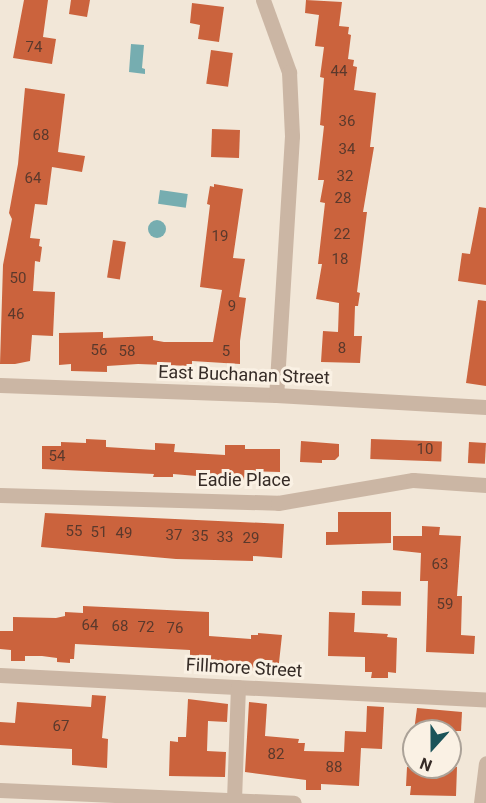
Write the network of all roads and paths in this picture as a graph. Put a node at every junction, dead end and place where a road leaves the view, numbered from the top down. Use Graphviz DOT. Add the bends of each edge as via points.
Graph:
graph roads {
  1 [pos="263,0"];
  2 [pos="0,386"];
  3 [pos="276,395"];
  4 [pos="486,407"];
  5 [pos="486,485"];
  6 [pos="0,495"];
  7 [pos="0,675"];
  8 [pos="238,687"];
  9 [pos="486,700"];
  10 [pos="486,763"];
  11 [pos="0,790"];
  12 [pos="234,800"];
  13 [pos="294,803"];
  14 [pos="481,803"];
  1 -- 3 [label="street" via="289,72 292,136"];
  2 -- 3 [label="street, East Buchanan Street"];
  3 -- 4 [label="street, East Buchanan Street"];
  5 -- 6 [label="street, Eadie Place" via="413,480 278,503"];
  7 -- 8 [label="street, Fillmore Street"];
  8 -- 9 [label="street, Fillmore Street"];
  8 -- 12 [label="street"];
  10 -- 14 [label="street"];
  11 -- 12 [label="street"];
  12 -- 13 [label="street"];
}
